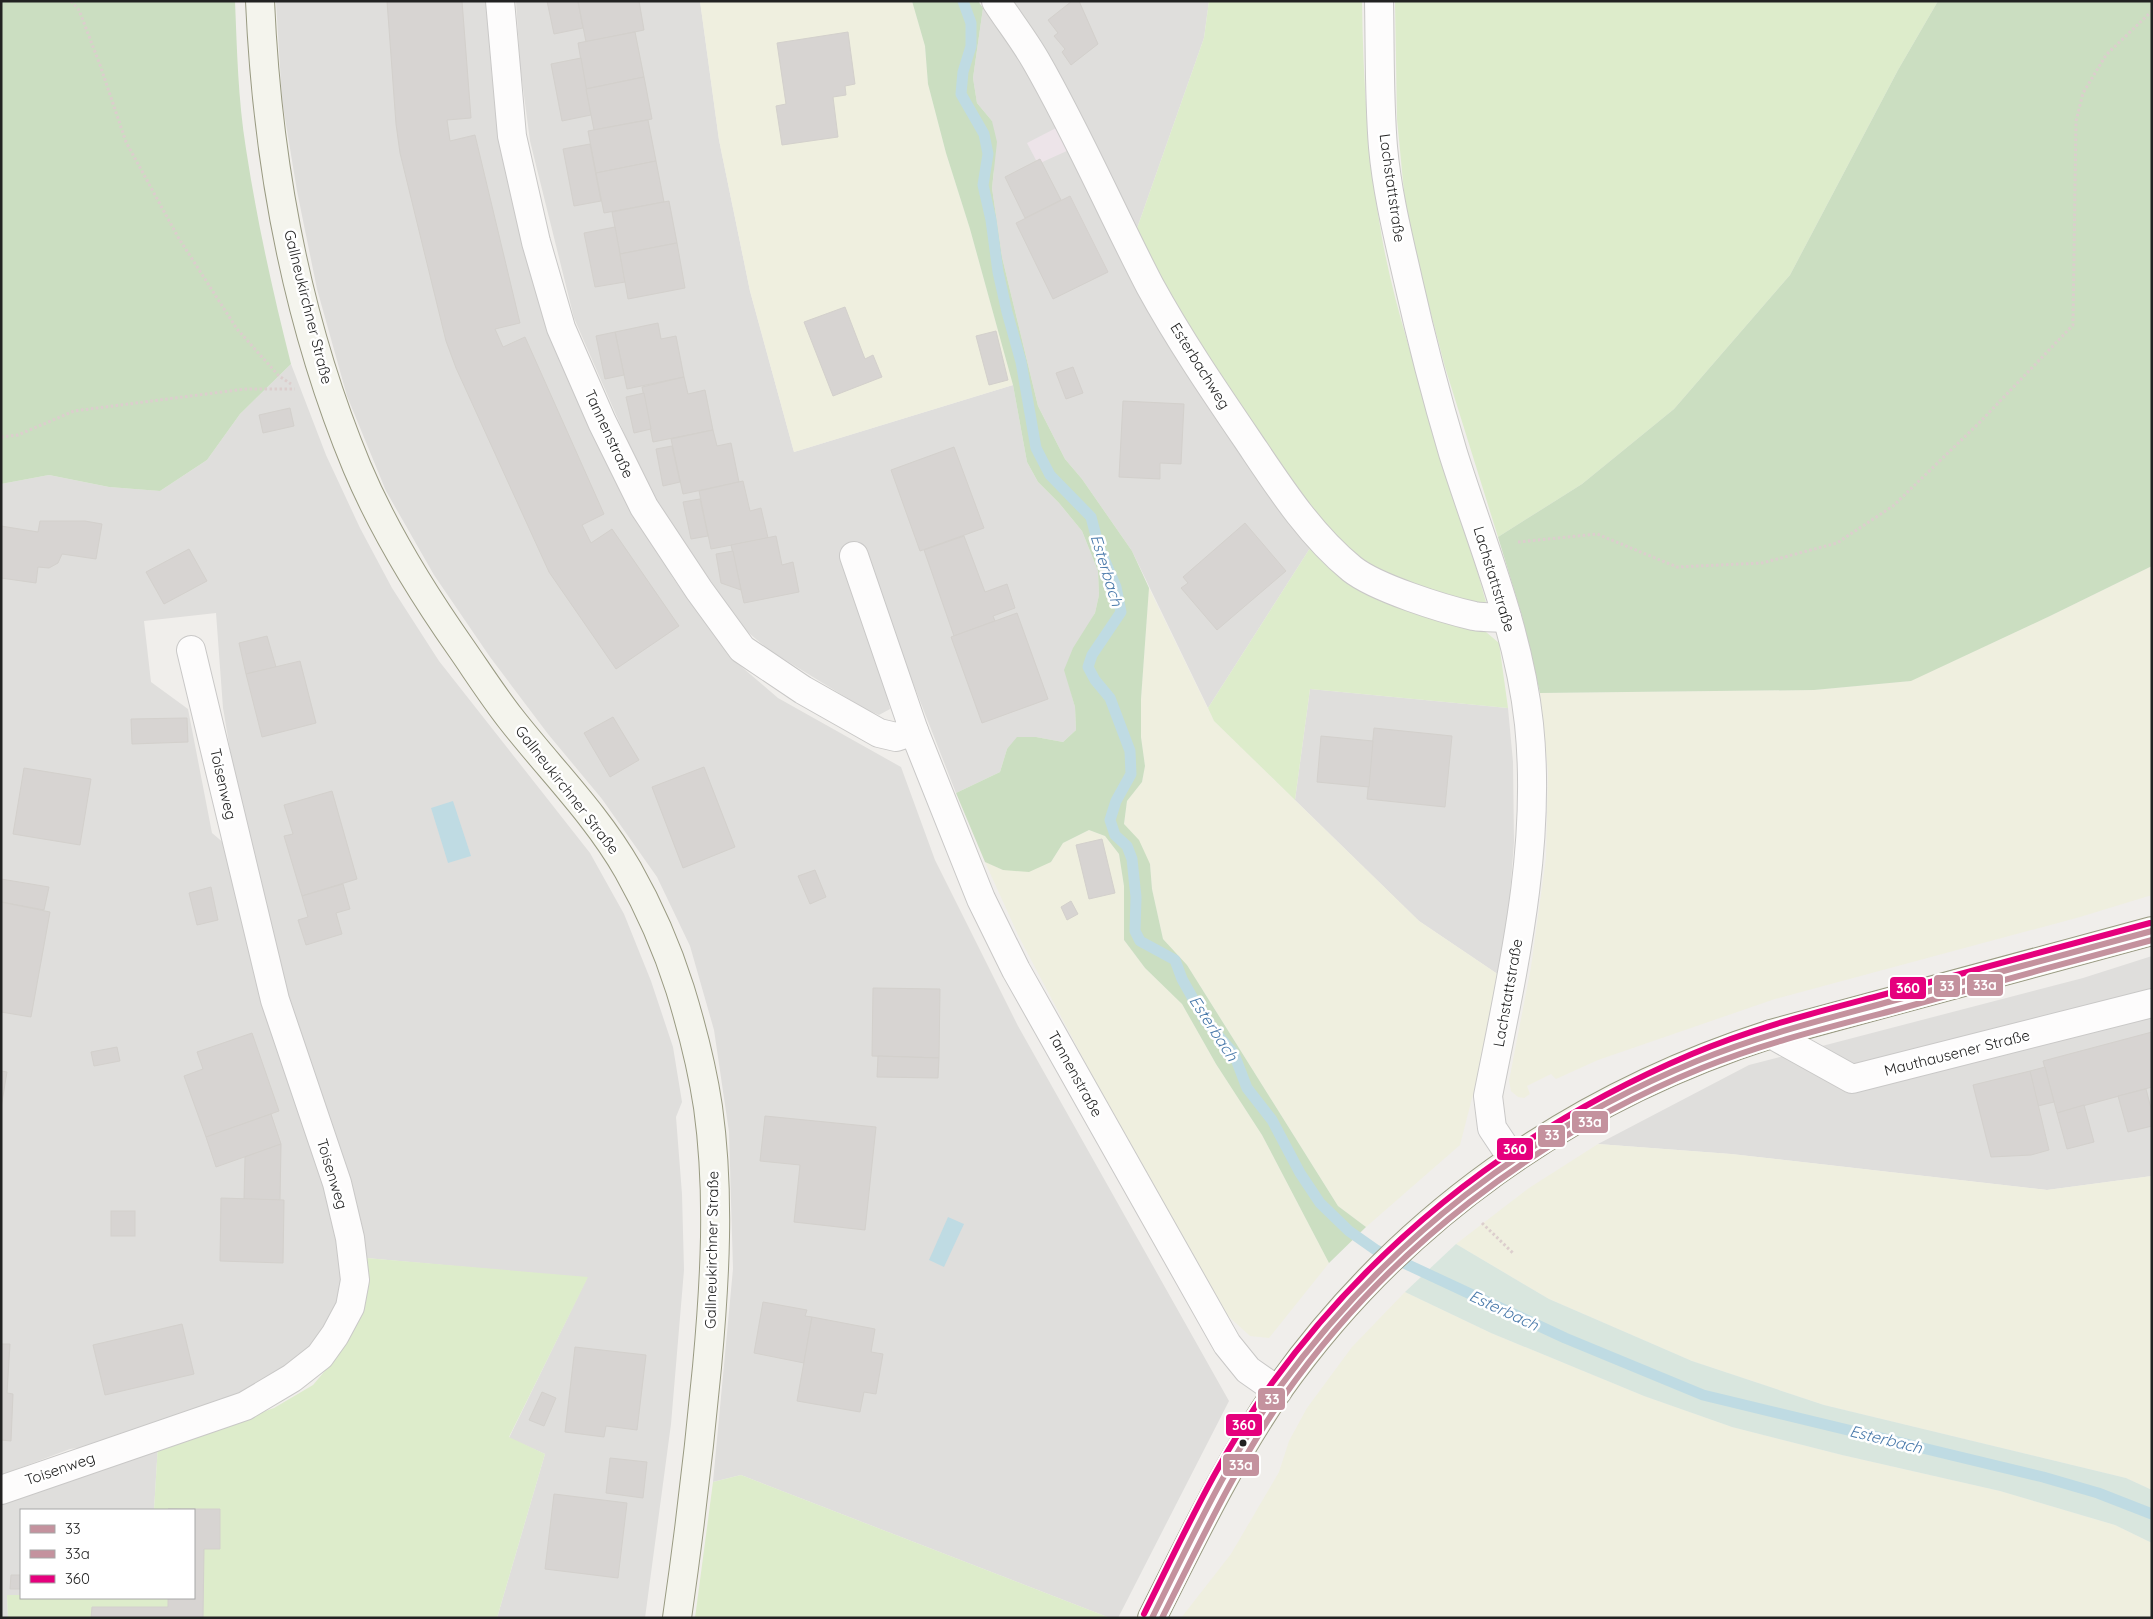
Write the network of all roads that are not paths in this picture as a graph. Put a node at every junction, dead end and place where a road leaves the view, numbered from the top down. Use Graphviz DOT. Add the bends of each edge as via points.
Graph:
graph roads {
  1 [pos="260,1"];
  2 [pos="500,1"];
  3 [pos="996,1"];
  4 [pos="1379,1"];
  5 [pos="854,556"];
  6 [pos="1507,618"];
  7 [pos="191,650"];
  8 [pos="914,732"];
  9 [pos="2152,931"];
  10 [pos="2152,1003"];
  11 [pos="1771,1034"];
  12 [pos="1512,1158"];
  13 [pos="1278,1391"];
  14 [pos="1,1490"];
  15 [pos="677,1618"];
  16 [pos="1152,1618"];
  1 -- 15 [label="street, Gallneukirchner Straße" via="269,120 298,279 317,357 359,470 416,582 510,718 586,809 627,868 659,932 696,1046 709,1116 715,1226 701,1432"];
  2 -- 8 [label="street, Tannenstraße" via="512,136 536,242 562,328 602,422 644,507 742,649 803,690 879,733 896,737"];
  3 -- 6 [label="street, Esterbachweg" via="1035,59 1066,116 1152,288 1208,381 1292,505 1354,570 1390,589 1475,616"];
  4 -- 6 [label="street, Lachstattstraße" via="1383,148 1394,221 1422,342"];
  5 -- 8 [label="street, Tannenstraße"];
  6 -- 12 [label="street, Lachstattstraße" via="1529,723 1532,798 1524,903 1488,1096 1492,1128"];
  7 -- 14 [label="street, Toisenweg" via="275,1000 337,1183 356,1280 350,1307 320,1356 292,1378 245,1406"];
  8 -- 13 [label="street, Tannenstraße" via="981,899 1016,970 1227,1344 1248,1370"];
  9 -- 11 [label="street"];
  10 -- 11 [label="street, Mauthausener Straße" via="1852,1080"];
  11 -- 12 [label="street" via="1720,1050 1659,1076 1557,1130"];
  12 -- 13 [label="street" via="1460,1197 1367,1281"];
  13 -- 16 [label="street" via="1244,1444"];
}
